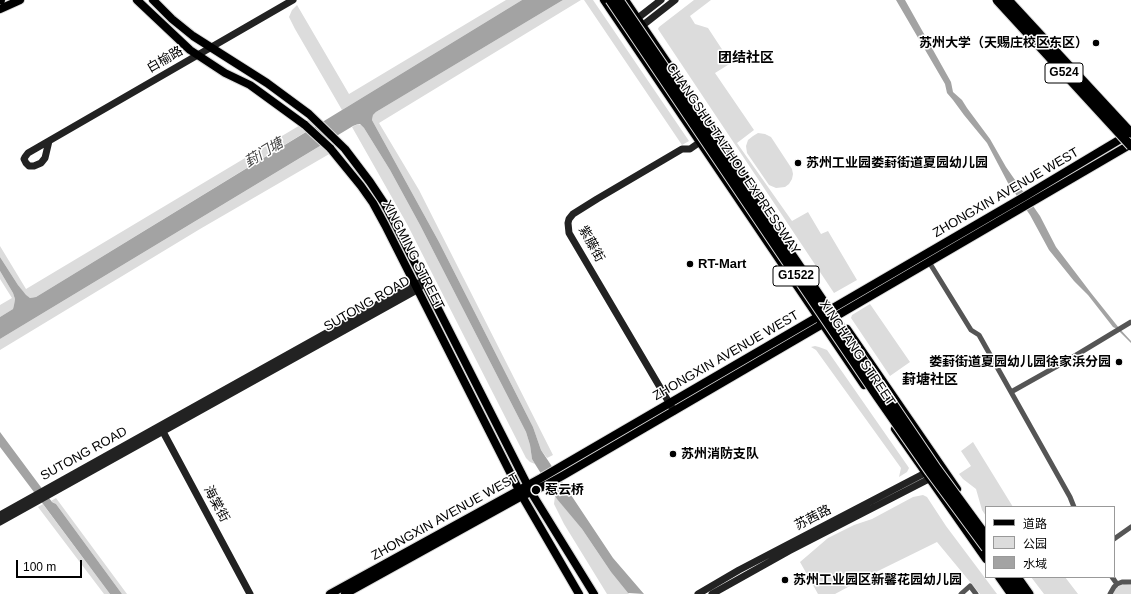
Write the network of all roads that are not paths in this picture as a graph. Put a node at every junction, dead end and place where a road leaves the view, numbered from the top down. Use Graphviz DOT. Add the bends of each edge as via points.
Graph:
graph roads {
  1 [pos="20,0"];
  2 [pos="138,0"];
  3 [pos="153,0"];
  4 [pos="293,0"];
  5 [pos="604,0"];
  6 [pos="610,0"];
  7 [pos="619,0"];
  8 [pos="625,0"];
  9 [pos="661,0"];
  10 [pos="675,0"];
  11 [pos="1008,0"];
  12 [pos="1012,0"];
  13 [pos="996,1"];
  14 [pos="0,9"];
  15 [pos="637,18"];
  16 [pos="642,26"];
  17 [pos="623,29"];
  18 [pos="628,36"];
  19 [pos="210,48"];
  20 [pos="198,55"];
  21 [pos="1131,129"];
  22 [pos="1131,133"];
  23 [pos="1131,137"];
  24 [pos="1120,140"];
  25 [pos="49,141"];
  26 [pos="700,142"];
  27 [pos="1129,148"];
  28 [pos="1029,198"];
  29 [pos="1018,205"];
  30 [pos="778,258"];
  31 [pos="928,262"];
  32 [pos="425,282"];
  33 [pos="416,287"];
  34 [pos="829,310"];
  35 [pos="818,317"];
  36 [pos="834,317"];
  37 [pos="1131,322"];
  38 [pos="822,324"];
  39 [pos="1011,392"];
  40 [pos="670,403"];
  41 [pos="674,410"];
  42 [pos="161,428"];
  43 [pos="942,468"];
  44 [pos="927,476"];
  45 [pos="530,488"];
  46 [pos="520,493"];
  47 [pos="27,503"];
  48 [pos="1074,506"];
  49 [pos="0,515"];
  50 [pos="0,522"];
  51 [pos="1131,527"];
  52 [pos="985,530"];
  53 [pos="985,535"];
  54 [pos="1115,538"];
  55 [pos="985,547"];
  56 [pos="985,558"];
  57 [pos="1000,578"];
  58 [pos="1008,578"];
  59 [pos="1019,578"];
  60 [pos="1113,578"];
  61 [pos="1131,582"];
  62 [pos="1117,584"];
  63 [pos="250,594"];
  64 [pos="330,594"];
  65 [pos="345,594"];
  66 [pos="579,594"];
  67 [pos="594,594"];
  68 [pos="698,594"];
  69 [pos="712,594"];
  70 [pos="961,594"];
  71 [pos="976,594"];
  72 [pos="1011,594"];
  73 [pos="1020,594"];
  74 [pos="1030,594"];
  75 [pos="1110,594"];
  1 -- 14 [label="main road"];
  2 -- 20 [label="main road, XINGMING STREET"];
  3 -- 19 [label="main road, XINGMING STREET" via="192,36"];
  4 -- 19 [label="main road, 白榆路"];
  5 -- 17 [label="main road, XINGHANG STREET"];
  6 -- 55 [label="highway, CHANGSHU-TAIZHOU EXPRESSWAY / G1522, bridge" via="877,396"];
  7 -- 53 [label="highway, CHANGSHU-TAIZHOU EXPRESSWAY / G1522, bridge" via="936,468"];
  8 -- 15 [label="main road, XINGHANG STREET"];
  9 -- 15 [label="main road"];
  10 -- 16 [label="main road"];
  11 -- 22 [label="highway, G524, bridge"];
  12 -- 21 [label="main road"];
  13 -- 24 [label="main road"];
  13 -- 27 [label="highway, G524, bridge"];
  15 -- 16 [label="main road, XINGHANG STREET"];
  15 -- 17 [label="main road"];
  16 -- 18 [label="main road"];
  16 -- 34 [label="main road, XINGHANG STREET"];
  17 -- 18 [label="main road, XINGHANG STREET"];
  18 -- 26 [label="main road, XINGHANG STREET"];
  19 -- 20 [label="main road, 白榆路"];
  19 -- 32 [label="main road, XINGMING STREET" via="267,83 309,114 345,149 384,203"];
  20 -- 25 [label="main road, 白榆路"];
  20 -- 33 [label="main road, XINGMING STREET, bridge" via="225,73 250,85 305,125 330,148 373,204"];
  22 -- 24 [label="main road, ZHONGXIN AVENUE WEST"];
  23 -- 27 [label="main road"];
  24 -- 27 [label="main road"];
  24 -- 28 [label="main road, ZHONGXIN AVENUE WEST"];
  26 -- 30 [label="main road, XINGHANG STREET"];
  26 -- 40 [label="main road, 紫藤街" via="690,149 682,149 597,199 574,214 568,223 570,233"];
  27 -- 28 [label="main road, ZHONGXIN AVENUE WEST"];
  28 -- 29 [label="main road, ZHONGXIN AVENUE WEST"];
  29 -- 31 [label="main road, ZHONGXIN AVENUE WEST"];
  29 -- 34 [label="main road, ZHONGXIN AVENUE WEST"];
  30 -- 34 [label="main road" via="794,266"];
  30 -- 35 [label="main road, XINGHANG STREET"];
  31 -- 36 [label="main road, ZHONGXIN AVENUE WEST"];
  31 -- 39 [label="street" via="971,330 979,335"];
  32 -- 33 [label="main road, SUTONG ROAD"];
  32 -- 45 [label="main road, XINGMING STREET"];
  33 -- 42 [label="main road, SUTONG ROAD"];
  33 -- 46 [label="main road, XINGMING STREET"];
  34 -- 35 [label="main road, ZHONGXIN AVENUE WEST"];
  34 -- 36 [label="main road, XINGHANG STREET"];
  35 -- 36 [label="main road"];
  35 -- 38 [label="main road, XINGHANG STREET"];
  35 -- 40 [label="main road, ZHONGXIN AVENUE WEST"];
  36 -- 38 [label="main road, ZHONGXIN AVENUE WEST"];
  36 -- 43 [label="main road, XINGHANG STREET" via="884,382"];
  37 -- 39 [label="street"];
  38 -- 41 [label="main road, ZHONGXIN AVENUE WEST"];
  38 -- 44 [label="main road, XINGHANG STREET"];
  39 -- 48 [label="street"];
  40 -- 41 [label="main road, 紫藤街"];
  40 -- 45 [label="main road, ZHONGXIN AVENUE WEST" via="559,467"];
  41 -- 45 [label="main road, ZHONGXIN AVENUE WEST" via="546,485"];
  42 -- 47 [label="main road, SUTONG ROAD"];
  42 -- 63 [label="main road, 海棠街"];
  43 -- 44 [label="main road, 苏茜路"];
  43 -- 52 [label="main road, XINGHANG STREET"];
  44 -- 56 [label="main road, XINGHANG STREET"];
  44 -- 68 [label="main road, 苏茜路" via="739,570"];
  44 -- 69 [label="main road"];
  45 -- 46 [label="main road, ZHONGXIN AVENUE WEST"];
  45 -- 67 [label="main road, XINGMING STREET"];
  46 -- 64 [label="main road, ZHONGXIN AVENUE WEST"];
  46 -- 65 [label="main road, ZHONGXIN AVENUE WEST"];
  46 -- 66 [label="main road, XINGMING STREET"];
  47 -- 49 [label="main road, SUTONG ROAD"];
  47 -- 50 [label="main road, SUTONG ROAD"];
  51 -- 54 [label="street"];
  57 -- 72 [label="main road"];
  58 -- 73 [label="highway"];
  59 -- 74 [label="highway"];
  60 -- 62 [label="street"];
  61 -- 62 [label="street"];
  62 -- 75 [label="street"];
  70 -- 71 [label="street" via="970,586"];
}
